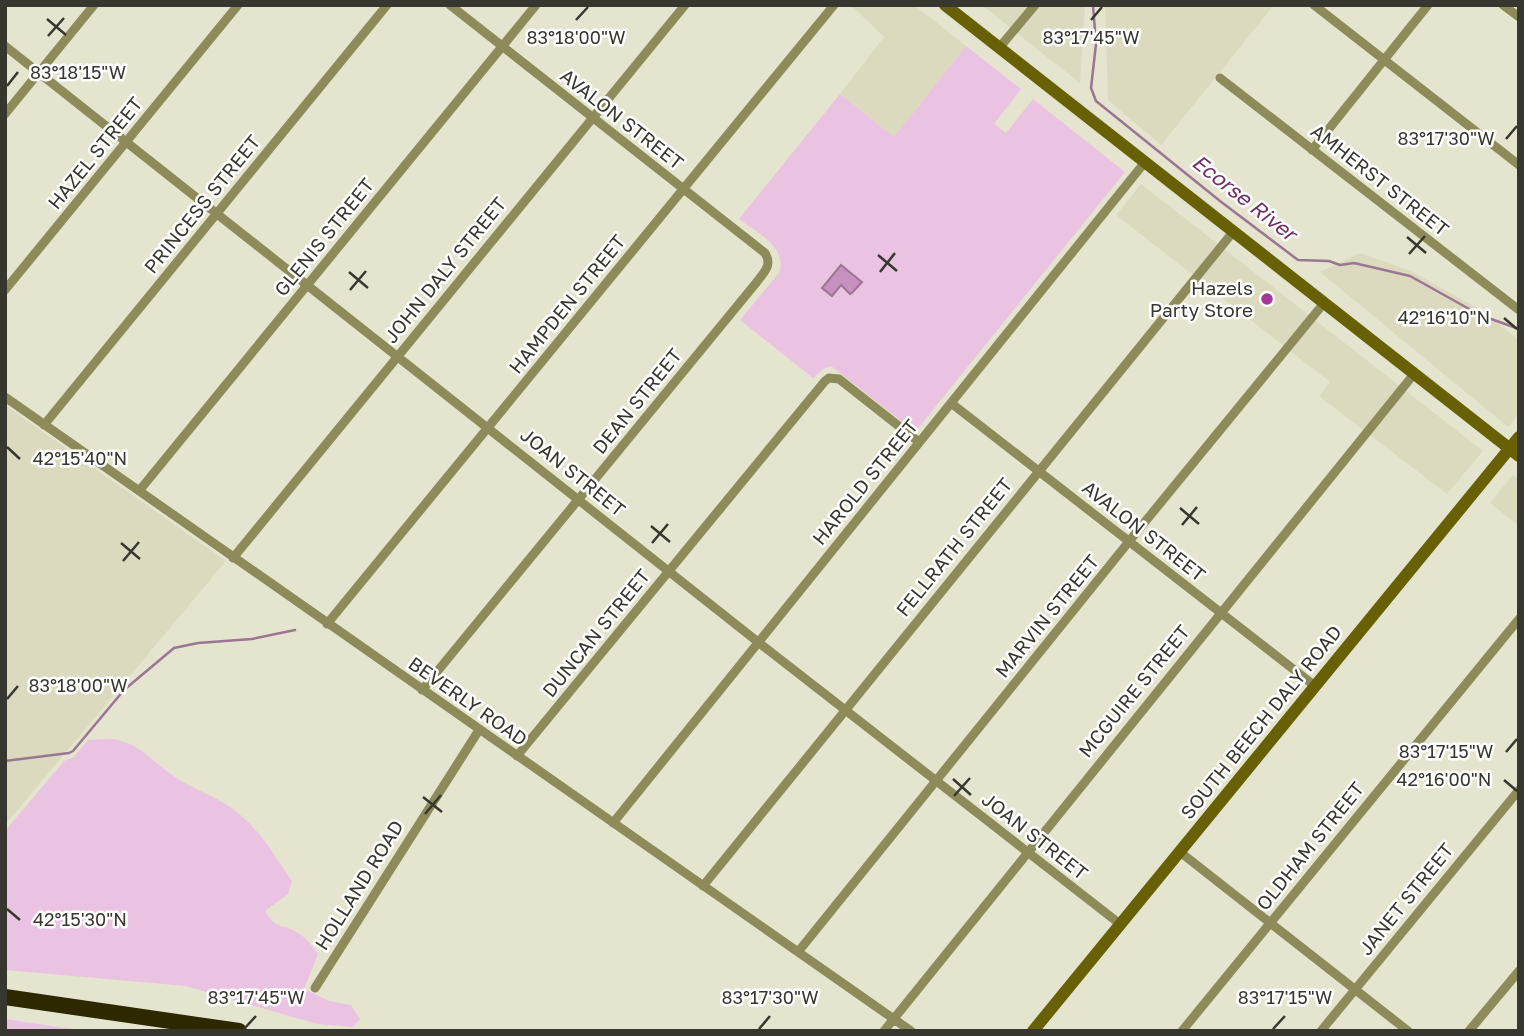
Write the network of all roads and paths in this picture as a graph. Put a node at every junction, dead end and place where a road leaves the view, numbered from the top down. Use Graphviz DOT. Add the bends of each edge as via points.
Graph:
graph roads {
  1 [pos="94,5"];
  2 [pos="238,5"];
  3 [pos="387,5"];
  4 [pos="450,5"];
  5 [pos="536,5"];
  6 [pos="685,5"];
  7 [pos="834,5"];
  8 [pos="945,5"];
  9 [pos="1035,5"];
  10 [pos="1314,5"];
  11 [pos="1428,5"];
  12 [pos="1503,5"];
  13 [pos="1519,17"];
  14 [pos="5,46"];
  15 [pos="502,46"];
  16 [pos="999,48"];
  17 [pos="1384,60"];
  18 [pos="39,73"];
  19 [pos="1220,78"];
  20 [pos="5,114"];
  21 [pos="593,118"];
  22 [pos="126,142"];
  23 [pos="1312,150"];
  24 [pos="1145,162"];
  25 [pos="1519,165"];
  26 [pos="683,189"];
  27 [pos="217,213"];
  28 [pos="1233,232"];
  29 [pos="769,262"];
  30 [pos="307,284"];
  31 [pos="5,290"];
  32 [pos="1324,303"];
  33 [pos="1519,310"];
  34 [pos="398,355"];
  35 [pos="1414,374"];
  36 [pos="5,397"];
  37 [pos="951,403"];
  38 [pos="44,425"];
  39 [pos="489,428"];
  40 [pos="1519,437"];
  41 [pos="919,442"];
  42 [pos="1514,453"];
  43 [pos="1038,470"];
  44 [pos="139,491"];
  45 [pos="579,499"];
  46 [pos="1129,541"];
  47 [pos="233,558"];
  48 [pos="669,571"];
  49 [pos="1220,612"];
  50 [pos="1519,620"];
  51 [pos="327,624"];
  52 [pos="758,642"];
  53 [pos="1315,686"];
  54 [pos="422,690"];
  55 [pos="846,710"];
  56 [pos="479,730"];
  57 [pos="517,756"];
  58 [pos="937,781"];
  59 [pos="1519,790"];
  60 [pos="613,823"];
  61 [pos="1027,852"];
  62 [pos="1180,852"];
  63 [pos="703,886"];
  64 [pos="1270,923"];
  65 [pos="1121,924"];
  66 [pos="798,952"];
  67 [pos="1519,971"];
  68 [pos="315,988"];
  69 [pos="1355,989"];
  70 [pos="5,997"];
  71 [pos="894,1019"];
  72 [pos="239,1031"];
  73 [pos="884,1031"];
  74 [pos="911,1031"];
  75 [pos="1033,1031"];
  76 [pos="1181,1031"];
  77 [pos="1321,1031"];
  78 [pos="1408,1031"];
  79 [pos="1469,1031"];
  1 -- 18 [label="street"];
  2 -- 22 [label="street, HAZEL STREET"];
  3 -- 27 [label="street, PRINCESS STREET"];
  4 -- 15 [label="street, AVALON STREET"];
  5 -- 15 [label="street, GLENIS STREET"];
  6 -- 21 [label="street, JOHN DALY STREET"];
  7 -- 26 [label="street, HAMPDEN STREET"];
  8 -- 16 [label="street"];
  9 -- 16 [label="street"];
  10 -- 17 [label="street"];
  11 -- 17 [label="street"];
  12 -- 13 [label="street"];
  14 -- 18 [label="street, JOAN STREET"];
  15 -- 21 [label="street, AVALON STREET"];
  15 -- 30 [label="street, GLENIS STREET"];
  16 -- 24 [label="street"];
  17 -- 23 [label="street"];
  17 -- 25 [label="street"];
  18 -- 20 [label="street"];
  18 -- 22 [label="street, JOAN STREET"];
  19 -- 23 [label="street, AMHERST STREET"];
  21 -- 26 [label="street, AVALON STREET"];
  21 -- 34 [label="street, JOHN DALY STREET"];
  22 -- 27 [label="street, JOAN STREET"];
  22 -- 31 [label="street, HAZEL STREET"];
  23 -- 33 [label="street, AMHERST STREET"];
  24 -- 28 [label="street"];
  24 -- 37 [label="street, HAROLD STREET"];
  26 -- 29 [label="street, AVALON STREET" via="765,253"];
  26 -- 39 [label="street, HAMPDEN STREET"];
  27 -- 30 [label="street, JOAN STREET"];
  27 -- 38 [label="street, PRINCESS STREET"];
  28 -- 32 [label="street"];
  28 -- 43 [label="street, FELLRATH STREET"];
  29 -- 45 [label="street, DEAN STREET"];
  30 -- 34 [label="street, JOAN STREET"];
  30 -- 44 [label="street, GLENIS STREET"];
  32 -- 35 [label="street"];
  32 -- 46 [label="street, MARVIN STREET"];
  34 -- 39 [label="street, JOAN STREET"];
  34 -- 47 [label="street, JOHN DALY STREET"];
  35 -- 42 [label="street"];
  35 -- 49 [label="street, MCGUIRE STREET"];
  36 -- 38 [label="street, BEVERLY ROAD"];
  37 -- 41 [label="street, HAROLD STREET"];
  37 -- 43 [label="street, AVALON STREET"];
  38 -- 44 [label="street, BEVERLY ROAD"];
  39 -- 45 [label="street, JOAN STREET"];
  39 -- 51 [label="street, HAMPDEN STREET"];
  40 -- 42 [label="street, SOUTH BEECH DALY ROAD"];
  41 -- 48 [label="street, DUNCAN STREET" via="839,379 829,378"];
  41 -- 52 [label="street, HAROLD STREET"];
  42 -- 53 [label="street, SOUTH BEECH DALY ROAD"];
  43 -- 46 [label="street, AVALON STREET"];
  43 -- 55 [label="street, FELLRATH STREET"];
  44 -- 47 [label="street, BEVERLY ROAD"];
  45 -- 48 [label="street, JOAN STREET"];
  45 -- 54 [label="street, DEAN STREET"];
  46 -- 49 [label="street, AVALON STREET"];
  46 -- 58 [label="street, MARVIN STREET"];
  47 -- 51 [label="street, BEVERLY ROAD"];
  48 -- 52 [label="street, JOAN STREET"];
  48 -- 57 [label="street, DUNCAN STREET"];
  49 -- 53 [label="street, AVALON STREET"];
  49 -- 61 [label="street, MCGUIRE STREET"];
  50 -- 64 [label="street, OLDHAM STREET"];
  51 -- 54 [label="street, BEVERLY ROAD"];
  52 -- 55 [label="street, JOAN STREET"];
  52 -- 60 [label="street, HAROLD STREET"];
  53 -- 62 [label="street, SOUTH BEECH DALY ROAD"];
  54 -- 56 [label="street, BEVERLY ROAD"];
  55 -- 58 [label="street, JOAN STREET"];
  55 -- 63 [label="street, FELLRATH STREET"];
  56 -- 57 [label="street, BEVERLY ROAD"];
  56 -- 68 [label="street, HOLLAND ROAD"];
  57 -- 60 [label="street, BEVERLY ROAD"];
  58 -- 61 [label="street, JOAN STREET"];
  58 -- 66 [label="street, MARVIN STREET"];
  59 -- 69 [label="street, JANET STREET"];
  60 -- 63 [label="street, BEVERLY ROAD"];
  61 -- 65 [label="street, JOAN STREET"];
  61 -- 71 [label="street, MCGUIRE STREET"];
  62 -- 64 [label="street"];
  62 -- 65 [label="street, SOUTH BEECH DALY ROAD"];
  63 -- 66 [label="street, BEVERLY ROAD"];
  64 -- 69 [label="street"];
  64 -- 76 [label="street, OLDHAM STREET"];
  65 -- 75 [label="street, SOUTH BEECH DALY ROAD"];
  66 -- 71 [label="street, BEVERLY ROAD"];
  67 -- 79 [label="street"];
  69 -- 77 [label="street, JANET STREET"];
  69 -- 78 [label="street"];
  70 -- 72 [label="highway"];
  71 -- 73 [label="street, MCGUIRE STREET"];
  71 -- 74 [label="street, BEVERLY ROAD"];
}
